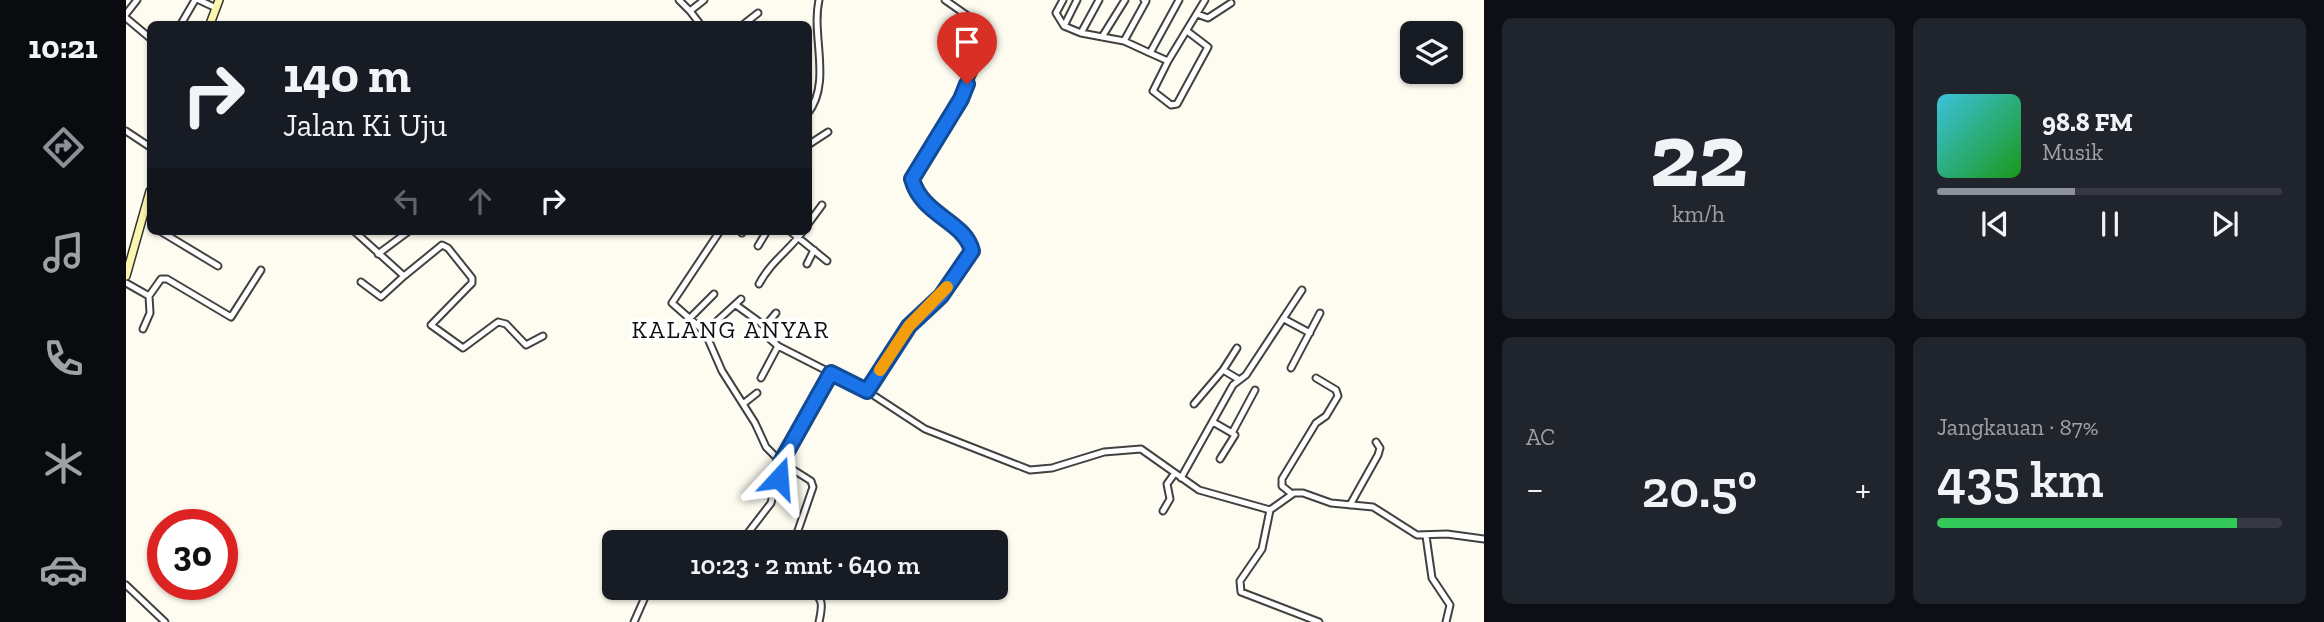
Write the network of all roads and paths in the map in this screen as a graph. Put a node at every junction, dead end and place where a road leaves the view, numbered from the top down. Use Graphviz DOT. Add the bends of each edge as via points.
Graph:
graph roads {
  1 [pos="137,0"];
  2 [pos="197,0"];
  3 [pos="679,0"];
  4 [pos="704,0"];
  5 [pos="819,0"];
  6 [pos="945,0"];
  7 [pos="1063,0"];
  8 [pos="1077,0"];
  9 [pos="1099,0"];
  10 [pos="1125,0"];
  11 [pos="1146,0"];
  12 [pos="1179,0"];
  13 [pos="1205,0"];
  14 [pos="1231,3"];
  15 [pos="218,4"];
  16 [pos="690,11"];
  17 [pos="758,13"];
  18 [pos="1197,15"];
  19 [pos="126,16"];
  20 [pos="183,21"];
  21 [pos="211,21"];
  22 [pos="698,21"];
  23 [pos="748,21"];
  24 [pos="1064,26"];
  25 [pos="1187,31"];
  26 [pos="1081,33"];
  27 [pos="147,35"];
  28 [pos="1102,37"];
  29 [pos="1125,41"];
  30 [pos="1150,53"];
  31 [pos="1168,61"];
  32 [pos="812,103"];
  33 [pos="126,131"];
  34 [pos="828,132"];
  35 [pos="812,142"];
  36 [pos="147,145"];
  37 [pos="147,202"];
  38 [pos="822,205"];
  39 [pos="812,219"];
  40 [pos="142,220"];
  41 [pos="147,223"];
  42 [pos="167,235"];
  43 [pos="358,235"];
  44 [pos="404,235"];
  45 [pos="717,235"];
  46 [pos="765,235"];
  47 [pos="795,235"];
  48 [pos="801,235"];
  49 [pos="799,238"];
  50 [pos="758,246"];
  51 [pos="814,250"];
  52 [pos="379,254"];
  53 [pos="827,261"];
  54 [pos="807,264"];
  55 [pos="218,266"];
  56 [pos="261,270"];
  57 [pos="126,276"];
  58 [pos="404,276"];
  59 [pos="361,282"];
  60 [pos="126,283"];
  61 [pos="760,284"];
  62 [pos="1302,290"];
  63 [pos="714,294"];
  64 [pos="149,296"];
  65 [pos="741,299"];
  66 [pos="736,305"];
  67 [pos="776,313"];
  68 [pos="1320,313"];
  69 [pos="690,318"];
  70 [pos="1284,319"];
  71 [pos="765,326"];
  72 [pos="144,329"];
  73 [pos="705,332"];
  74 [pos="1310,333"];
  75 [pos="544,336"];
  76 [pos="778,346"];
  77 [pos="1237,348"];
  78 [pos="1291,368"];
  79 [pos="1223,370"];
  80 [pos="831,373"];
  81 [pos="761,378"];
  82 [pos="1316,378"];
  83 [pos="1238,379"];
  84 [pos="1255,390"];
  85 [pos="867,391"];
  86 [pos="757,393"];
  87 [pos="743,404"];
  88 [pos="1194,404"];
  89 [pos="1213,422"];
  90 [pos="1232,433"];
  91 [pos="1376,442"];
  92 [pos="1220,459"];
  93 [pos="781,462"];
  94 [pos="1175,474"];
  95 [pos="1181,478"];
  96 [pos="1292,494"];
  97 [pos="1350,505"];
  98 [pos="1270,510"];
  99 [pos="1163,511"];
  100 [pos="751,530"];
  101 [pos="798,530"];
  102 [pos="1426,536"];
  103 [pos="1484,539"];
  104 [pos="126,585"];
  105 [pos="644,600"];
  106 [pos="822,600"];
  107 [pos="154,613"];
  108 [pos="150,622"];
  109 [pos="165,622"];
  110 [pos="634,622"];
  111 [pos="819,622"];
  112 [pos="1319,622"];
  113 [pos="1446,622"];
  1 -- 19 [label="street"];
  2 -- 15 [label="street"];
  2 -- 20 [label="street"];
  3 -- 16 [label="street"];
  4 -- 16 [label="street"];
  5 -- 32 [label="street" via="820,82"];
  6 -- 85 [label="street" via="985,28 989,39 961,99 912,179 924,204 963,235 972,251 941,296 909,326"];
  7 -- 24 [label="street" via="1056,13"];
  8 -- 24 [label="street"];
  9 -- 26 [label="street"];
  10 -- 28 [label="street"];
  11 -- 29 [label="street"];
  12 -- 30 [label="street"];
  13 -- 18 [label="street"];
  14 -- 18 [label="street" via="1208,18"];
  15 -- 21 [label="street"];
  16 -- 22 [label="street"];
  17 -- 23 [label="street"];
  18 -- 25 [label="street"];
  19 -- 27 [label="street"];
  24 -- 26 [label="street"];
  25 -- 31 [label="street"];
  25 -- 31 [label="street" via="1208,47 1184,94 1171,106 1153,91"];
  26 -- 28 [label="street"];
  28 -- 29 [label="street"];
  29 -- 30 [label="street"];
  30 -- 31 [label="street"];
  33 -- 36 [label="street"];
  34 -- 35 [label="street"];
  37 -- 40 [label="street"];
  38 -- 39 [label="street"];
  40 -- 41 [label="street"];
  40 -- 57 [label="street"];
  42 -- 55 [label="street"];
  43 -- 52 [label="street"];
  44 -- 52 [label="street"];
  45 -- 69 [label="street" via="673,299 676,309"];
  46 -- 50 [label="street"];
  47 -- 49 [label="street"];
  48 -- 49 [label="street"];
  49 -- 51 [label="street"];
  49 -- 61 [label="street" via="781,251"];
  51 -- 53 [label="street"];
  51 -- 54 [label="street"];
  52 -- 58 [label="street"];
  56 -- 64 [label="street" via="231,317 167,279 161,279"];
  58 -- 59 [label="street" via="381,297"];
  58 -- 75 [label="street" via="446,245 472,283 433,320 434,330 463,348 498,322 506,324 526,345"];
  60 -- 64 [label="street"];
  62 -- 70 [label="street"];
  63 -- 69 [label="street"];
  64 -- 72 [label="street" via="150,313"];
  65 -- 66 [label="street"];
  66 -- 71 [label="street"];
  66 -- 73 [label="street"];
  67 -- 71 [label="street"];
  68 -- 74 [label="street"];
  69 -- 73 [label="street"];
  70 -- 74 [label="street"];
  70 -- 83 [label="street" via="1246,375"];
  71 -- 76 [label="street"];
  73 -- 87 [label="street"];
  74 -- 78 [label="street"];
  76 -- 80 [label="street"];
  76 -- 81 [label="street"];
  77 -- 79 [label="street"];
  79 -- 83 [label="street"];
  79 -- 88 [label="street"];
  80 -- 85 [label="street"];
  80 -- 93 [label="street"];
  82 -- 96 [label="street" via="1338,396 1282,479 1282,486"];
  83 -- 89 [label="street"];
  84 -- 90 [label="street"];
  85 -- 94 [label="street" via="925,429 1026,468 1043,470 1104,452 1141,449"];
  86 -- 87 [label="street"];
  87 -- 93 [label="street" via="766,447"];
  89 -- 90 [label="street"];
  89 -- 95 [label="street"];
  90 -- 92 [label="street" via="1235,435"];
  91 -- 97 [label="street" via="1378,455"];
  93 -- 100 [label="street" via="772,503"];
  93 -- 101 [label="street" via="813,487"];
  94 -- 95 [label="street"];
  94 -- 99 [label="street" via="1167,484 1170,499"];
  95 -- 98 [label="street" via="1199,490"];
  96 -- 97 [label="street" via="1303,492 1322,501"];
  96 -- 98 [label="street"];
  97 -- 102 [label="street" via="1373,507 1409,532"];
  98 -- 112 [label="street" via="1262,549 1240,581 1241,592"];
  102 -- 103 [label="street"];
  102 -- 113 [label="street" via="1432,578 1450,605"];
  104 -- 107 [label="street"];
  105 -- 110 [label="street"];
  106 -- 111 [label="street"];
  107 -- 108 [label="street"];
  107 -- 109 [label="street"];
}
